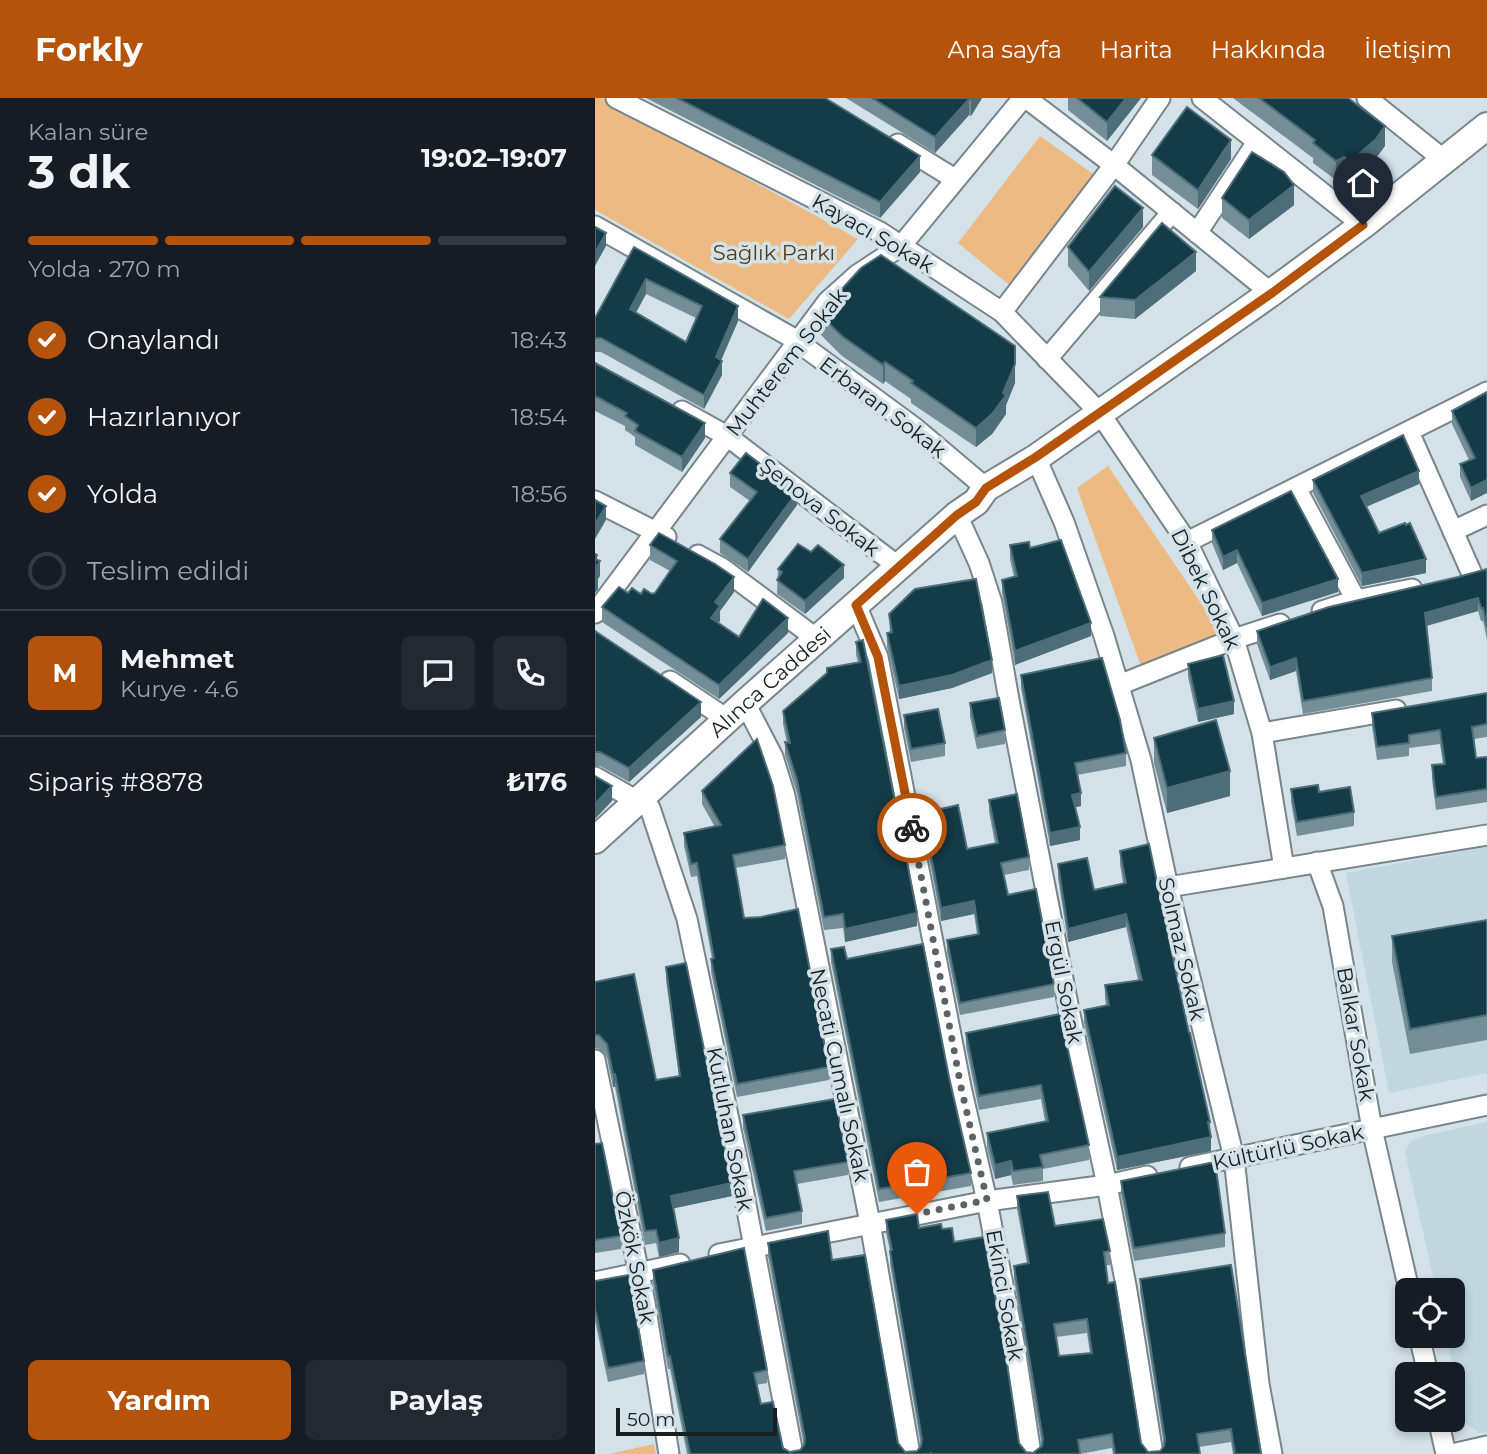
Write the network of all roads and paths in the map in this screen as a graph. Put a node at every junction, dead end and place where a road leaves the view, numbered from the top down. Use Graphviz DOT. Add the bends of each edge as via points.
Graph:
graph roads {
  1 [pos="616,98"];
  2 [pos="1024,98"];
  3 [pos="1160,98"];
  4 [pos="1202,98"];
  5 [pos="1367,98"];
  6 [pos="1487,126"];
  7 [pos="885,137"];
  8 [pos="1257,142"];
  9 [pos="1444,160"];
  10 [pos="1114,164"];
  11 [pos="955,179"];
  12 [pos="1172,212"];
  13 [pos="1363,225"];
  14 [pos="595,226"];
  15 [pos="1197,233"];
  16 [pos="901,246"];
  17 [pos="1272,293"];
  18 [pos="1002,312"];
  19 [pos="799,343"];
  20 [pos="1047,359"];
  21 [pos="1487,392"];
  22 [pos="667,403"];
  23 [pos="1099,411"];
  24 [pos="1409,432"];
  25 [pos="727,436"];
  26 [pos="1036,457"];
  27 [pos="986,488"];
  28 [pos="1296,488"];
  29 [pos="595,501"];
  30 [pos="957,515"];
  31 [pos="1487,515"];
  32 [pos="655,531"];
  33 [pos="1453,531"];
  34 [pos="1187,542"];
  35 [pos="899,567"];
  36 [pos="1479,572"];
  37 [pos="1451,581"];
  38 [pos="1424,586"];
  39 [pos="1356,600"];
  40 [pos="856,605"];
  41 [pos="595,613"];
  42 [pos="817,639"];
  43 [pos="1234,639"];
  44 [pos="650,668"];
  45 [pos="1119,685"];
  46 [pos="1420,706"];
  47 [pos="736,711"];
  48 [pos="1262,733"];
  49 [pos="595,777"];
  50 [pos="644,804"];
  51 [pos="1487,835"];
  52 [pos="595,840"];
  53 [pos="1317,862"];
  54 [pos="1284,868"];
  55 [pos="1168,887"];
  56 [pos="595,1060"];
  57 [pos="1487,1105"];
  58 [pos="1372,1129"];
  59 [pos="1234,1158"];
  60 [pos="1107,1185"];
  61 [pos="987,1200"];
  62 [pos="870,1223"];
  63 [pos="754,1246"];
  64 [pos="639,1274"];
  65 [pos="1406,1278"];
  66 [pos="595,1282"];
  67 [pos="1441,1432"];
  68 [pos="1487,1446"];
  69 [pos="669,1454"];
  70 [pos="793,1454"];
  71 [pos="910,1454"];
  72 [pos="1031,1454"];
  73 [pos="1153,1454"];
  74 [pos="1272,1454"];
  75 [pos="1446,1454"];
  76 [pos="1452,1454"];
  1 -- 16 [label="street, Kayacı Sokak"];
  2 -- 10 [label="street"];
  2 -- 11 [label="street, Muhterem Sokak"];
  3 -- 10 [label="street"];
  4 -- 8 [label="street"];
  5 -- 9 [label="street"];
  6 -- 9 [label="main road, Alınca Caddesi"];
  7 -- 11 [label="street"];
  8 -- 13 [label="street"];
  8 -- 15 [label="street"];
  9 -- 13 [label="main road, Alınca Caddesi"];
  10 -- 12 [label="street"];
  10 -- 18 [label="street"];
  11 -- 16 [label="street, Muhterem Sokak"];
  12 -- 15 [label="street"];
  12 -- 20 [label="street"];
  13 -- 17 [label="main road, Alınca Caddesi"];
  14 -- 19 [label="street, Erbaran Sokak"];
  15 -- 17 [label="street"];
  16 -- 18 [label="street, Kayacı Sokak"];
  16 -- 19 [label="street, Muhterem Sokak" via="857,275 828,302"];
  17 -- 23 [label="main road, Alınca Caddesi"];
  18 -- 20 [label="street, Kayacı Sokak"];
  19 -- 25 [label="street, Muhterem Sokak"];
  19 -- 27 [label="street, Erbaran Sokak" via="915,428"];
  20 -- 23 [label="street, Kayacı Sokak"];
  21 -- 24 [label="street"];
  22 -- 25 [label="street, Şenova Sokak"];
  23 -- 26 [label="main road, Alınca Caddesi"];
  23 -- 34 [label="street, Dibek Sokak"];
  24 -- 28 [label="street"];
  24 -- 33 [label="street"];
  25 -- 32 [label="street, Muhterem Sokak"];
  25 -- 35 [label="street, Şenova Sokak"];
  26 -- 27 [label="main road, Alınca Caddesi"];
  26 -- 45 [label="street, Solmaz Sokak" via="1064,522"];
  27 -- 30 [label="main road, Alınca Caddesi"];
  28 -- 34 [label="street"];
  28 -- 39 [label="street"];
  29 -- 32 [label="street"];
  30 -- 35 [label="main road, Alınca Caddesi"];
  30 -- 60 [label="street, Ergül Sokak" via="992,603"];
  31 -- 33 [label="street"];
  32 -- 41 [label="street, Muhterem Sokak"];
  32 -- 42 [label="street" via="722,568"];
  33 -- 36 [label="street"];
  34 -- 43 [label="street, Dibek Sokak"];
  35 -- 40 [label="main road, Alınca Caddesi"];
  36 -- 37 [label="street"];
  38 -- 39 [label="street"];
  39 -- 43 [label="street"];
  40 -- 42 [label="main road, Alınca Caddesi"];
  40 -- 61 [label="street, Ekinci Sokak" via="878,657"];
  42 -- 47 [label="main road, Alınca Caddesi"];
  43 -- 45 [label="street"];
  43 -- 48 [label="street, Dibek Sokak"];
  44 -- 47 [label="street"];
  45 -- 55 [label="street, Solmaz Sokak" via="1141,760"];
  46 -- 48 [label="street"];
  47 -- 50 [label="main road, Alınca Caddesi"];
  47 -- 62 [label="street, Necati Cumalı Sokak" via="773,757 785,796"];
  48 -- 54 [label="street, Dibek Sokak"];
  49 -- 50 [label="street"];
  50 -- 52 [label="main road, Alınca Caddesi"];
  50 -- 63 [label="street, Kutluhan Sokak" via="687,919"];
  51 -- 53 [label="street"];
  53 -- 54 [label="street"];
  53 -- 58 [label="street, Balkar Sokak" via="1333,906"];
  54 -- 55 [label="street"];
  55 -- 59 [label="street, Solmaz Sokak"];
  56 -- 64 [label="street, Özkök Sokak"];
  57 -- 58 [label="street, Kültürlü Sokak"];
  58 -- 59 [label="street, Kültürlü Sokak"];
  58 -- 65 [label="street, Balkar Sokak"];
  59 -- 60 [label="street, Kültürlü Sokak"];
  59 -- 74 [label="street, Solmaz Sokak" via="1259,1384"];
  60 -- 61 [label="street, Kültürlü Sokak"];
  60 -- 73 [label="street, Ergül Sokak"];
  61 -- 62 [label="street, Kültürlü Sokak"];
  61 -- 72 [label="street, Ekinci Sokak"];
  62 -- 63 [label="street, Kültürlü Sokak"];
  62 -- 71 [label="street, Necati Cumalı Sokak"];
  63 -- 64 [label="street, Kültürlü Sokak"];
  63 -- 70 [label="street, Kutluhan Sokak"];
  64 -- 66 [label="street, Kültürlü Sokak"];
  64 -- 69 [label="street, Özkök Sokak"];
  67 -- 75 [label="street"];
  68 -- 76 [label="street"];
}
